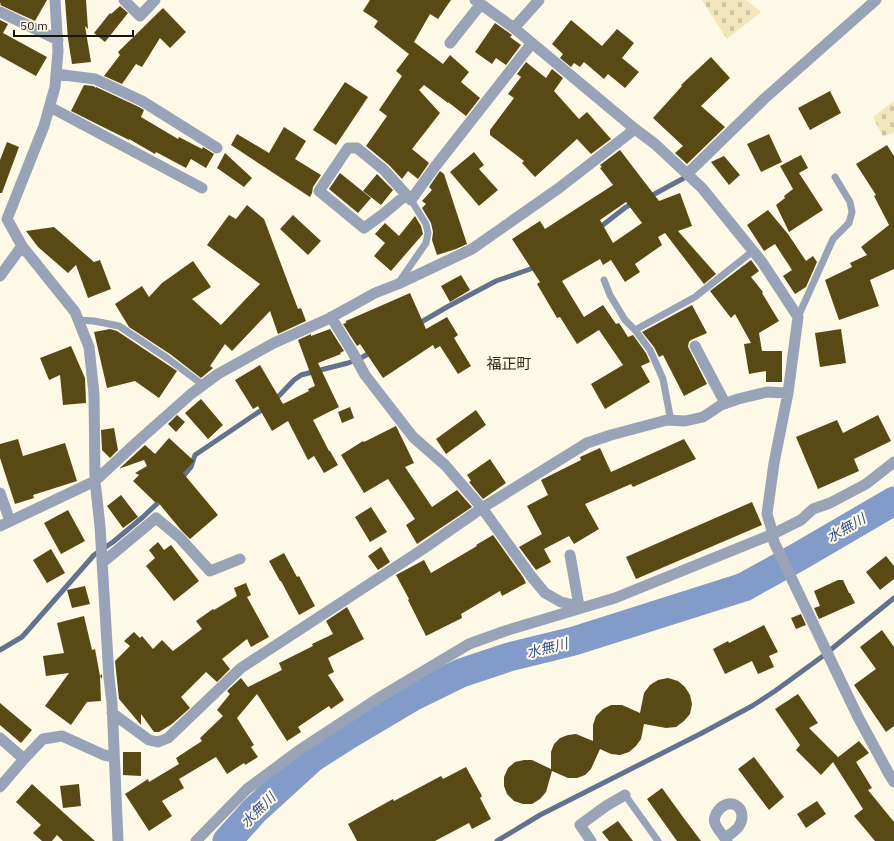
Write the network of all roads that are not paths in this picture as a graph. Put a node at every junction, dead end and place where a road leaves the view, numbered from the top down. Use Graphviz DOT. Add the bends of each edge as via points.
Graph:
graph roads {
  1 [pos="55,0"];
  2 [pos="124,0"];
  3 [pos="155,0"];
  4 [pos="539,0"];
  5 [pos="876,0"];
  6 [pos="478,2"];
  7 [pos="0,12"];
  8 [pos="514,28"];
  9 [pos="58,40"];
  10 [pos="450,43"];
  11 [pos="532,43"];
  12 [pos="56,74"];
  13 [pos="50,107"];
  14 [pos="635,128"];
  15 [pos="217,148"];
  16 [pos="687,174"];
  17 [pos="835,177"];
  18 [pos="202,188"];
  19 [pos="409,198"];
  20 [pos="5,225"];
  21 [pos="22,246"];
  22 [pos="753,251"];
  23 [pos="0,276"];
  24 [pos="604,280"];
  25 [pos="398,284"];
  26 [pos="331,317"];
  27 [pos="798,317"];
  28 [pos="79,320"];
  29 [pos="635,330"];
  30 [pos="695,346"];
  31 [pos="203,385"];
  32 [pos="788,393"];
  33 [pos="725,403"];
  34 [pos="671,420"];
  35 [pos="894,462"];
  36 [pos="95,481"];
  37 [pos="0,493"];
  38 [pos="482,508"];
  39 [pos="5,524"];
  40 [pos="774,538"];
  41 [pos="570,555"];
  42 [pos="240,559"];
  43 [pos="102,563"];
  44 [pos="581,607"];
  45 [pos="112,713"];
  46 [pos="0,738"];
  47 [pos="114,756"];
  48 [pos="24,759"];
  49 [pos="894,782"];
  50 [pos="0,787"];
  51 [pos="625,795"];
  52 [pos="118,841"];
  53 [pos="196,841"];
  54 [pos="591,841"];
  55 [pos="658,841"];
  1 -- 9 [label="street"];
  2 -- 3 [label="street" via="140,16"];
  4 -- 8 [label="street"];
  5 -- 16 [label="street" via="764,98"];
  6 -- 8 [label="street"];
  6 -- 10 [label="street"];
  7 -- 9 [label="street"];
  8 -- 11 [label="street"];
  9 -- 12 [label="street"];
  11 -- 14 [label="street"];
  11 -- 19 [label="street"];
  12 -- 13 [label="street"];
  12 -- 15 [label="street" via="95,79 142,101"];
  13 -- 18 [label="street"];
  13 -- 20 [label="street"];
  14 -- 16 [label="street"];
  14 -- 25 [label="street" via="559,188 472,249"];
  16 -- 22 [label="street" via="702,188"];
  17 -- 27 [label="lane" via="850,202 852,212 849,223 833,239"];
  19 -- 19 [label="street" via="384,170 357,148 348,148 319,191 364,228"];
  19 -- 25 [label="lane" via="426,224 428,233 426,243"];
  20 -- 21 [label="street"];
  21 -- 23 [label="street"];
  21 -- 28 [label="street" via="76,312"];
  22 -- 27 [label="street"];
  22 -- 29 [label="lane" via="695,298"];
  24 -- 29 [label="lane" via="625,320"];
  25 -- 26 [label="street" via="375,293"];
  26 -- 31 [label="street" via="274,343"];
  26 -- 38 [label="street" via="365,375 413,437 445,465"];
  27 -- 32 [label="street"];
  28 -- 31 [label="lane" via="119,326"];
  28 -- 36 [label="street" via="88,347 94,394"];
  29 -- 34 [label="lane" via="650,350 663,379"];
  30 -- 33 [label="street"];
  31 -- 36 [label="street"];
  32 -- 33 [label="street" via="767,392"];
  32 -- 40 [label="street" via="767,514"];
  33 -- 34 [label="street" via="703,417 685,421"];
  34 -- 38 [label="street" via="587,443"];
  35 -- 40 [label="street" via="866,484 813,509"];
  36 -- 39 [label="street"];
  36 -- 43 [label="street"];
  37 -- 39 [label="street"];
  38 -- 44 [label="street" via="545,593 561,602"];
  38 -- 45 [label="street" via="241,668 168,738 158,742 149,740"];
  40 -- 44 [label="street" via="615,598"];
  40 -- 49 [label="street" via="858,717"];
  41 -- 44 [label="street"];
  42 -- 43 [label="street" via="210,571 156,518"];
  43 -- 45 [label="street"];
  44 -- 53 [label="street" via="469,644 377,699 301,749 247,789"];
  45 -- 47 [label="street"];
  46 -- 48 [label="street"];
  47 -- 48 [label="street" via="104,755 62,736 43,740"];
  47 -- 52 [label="street"];
  48 -- 50 [label="street"];
  51 -- 54 [label="street" via="580,825"];
  51 -- 55 [label="lane"];
}
